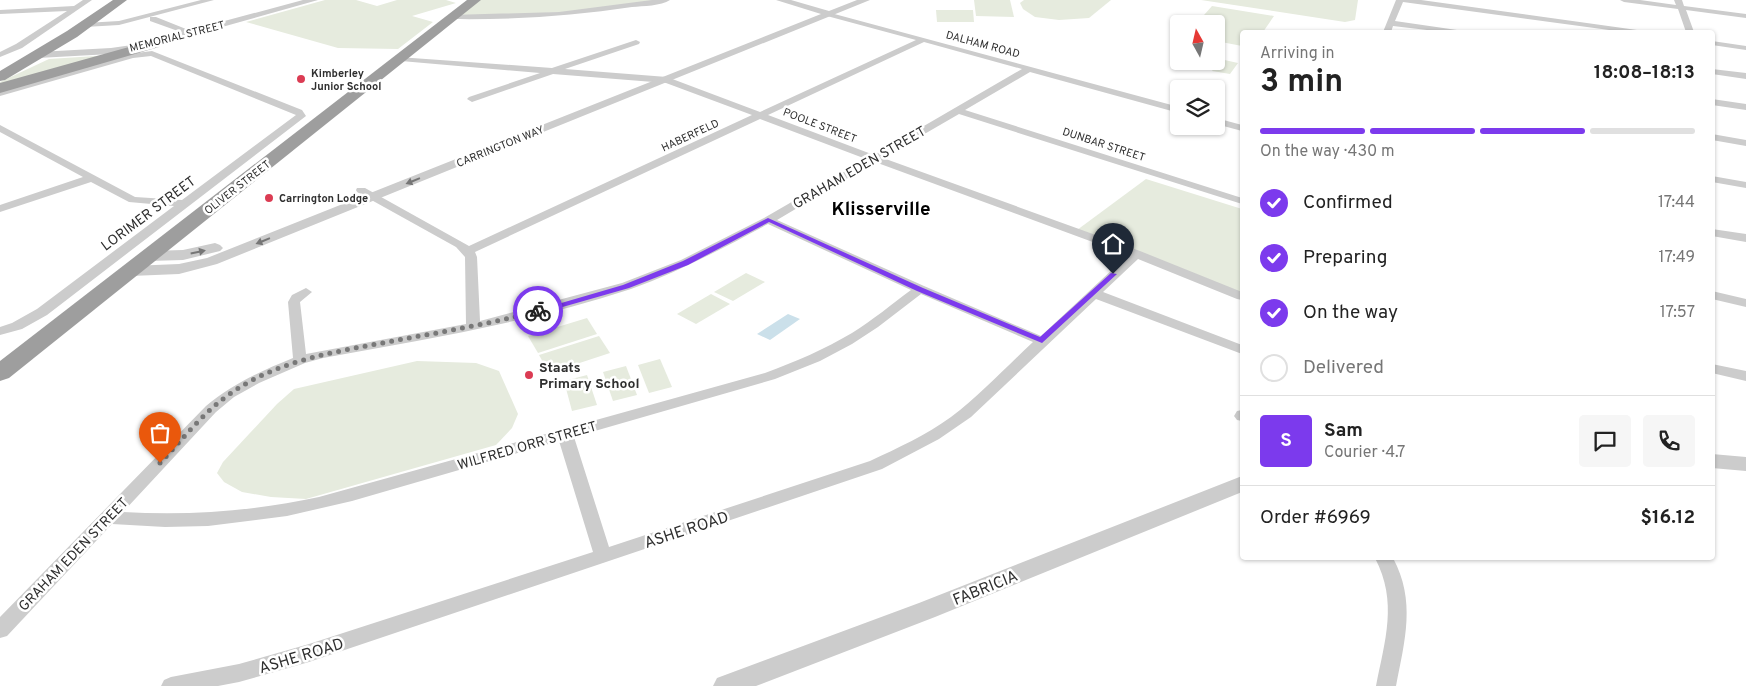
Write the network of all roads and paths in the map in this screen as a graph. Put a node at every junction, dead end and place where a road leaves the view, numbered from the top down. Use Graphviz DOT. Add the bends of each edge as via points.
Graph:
graph roads {
  1 [pos="88,0"];
  2 [pos="121,0"];
  3 [pos="210,0"];
  4 [pos="313,0"];
  5 [pos="475,0"];
  6 [pos="666,0"];
  7 [pos="780,0"];
  8 [pos="847,0"];
  9 [pos="865,0"];
  10 [pos="1400,0"];
  11 [pos="1405,0"];
  12 [pos="1624,0"];
  13 [pos="1679,4"];
  14 [pos="77,8"];
  15 [pos="0,12"];
  16 [pos="824,13"];
  17 [pos="1746,16"];
  18 [pos="452,17"];
  19 [pos="153,19"];
  20 [pos="1391,22"];
  21 [pos="85,25"];
  22 [pos="1388,30"];
  23 [pos="1444,30"];
  24 [pos="1622,30"];
  25 [pos="1689,30"];
  26 [pos="192,33"];
  27 [pos="922,40"];
  28 [pos="636,42"];
  29 [pos="1715,43"];
  30 [pos="1746,48"];
  31 [pos="151,49"];
  32 [pos="2,53"];
  33 [pos="39,57"];
  34 [pos="401,58"];
  35 [pos="1029,69"];
  36 [pos="556,70"];
  37 [pos="1715,71"];
  38 [pos="1746,76"];
  39 [pos="0,77"];
  40 [pos="650,78"];
  41 [pos="667,80"];
  42 [pos="0,81"];
  43 [pos="0,88"];
  44 [pos="0,93"];
  45 [pos="472,100"];
  46 [pos="1715,102"];
  47 [pos="1746,107"];
  48 [pos="1170,108"];
  49 [pos="957,110"];
  50 [pos="760,116"];
  51 [pos="1225,123"];
  52 [pos="1240,127"];
  53 [pos="0,128"];
  54 [pos="1715,138"];
  55 [pos="1746,143"];
  56 [pos="873,158"];
  57 [pos="91,178"];
  58 [pos="1715,180"];
  59 [pos="1746,185"];
  60 [pos="361,190"];
  61 [pos="372,197"];
  62 [pos="1240,200"];
  63 [pos="186,204"];
  64 [pos="0,209"];
  65 [pos="768,220"];
  66 [pos="1715,233"];
  67 [pos="1746,238"];
  68 [pos="468,252"];
  69 [pos="1136,254"];
  70 [pos="149,256"];
  71 [pos="131,271"];
  72 [pos="920,289"];
  73 [pos="306,292"];
  74 [pos="1093,293"];
  75 [pos="1240,295"];
  76 [pos="1715,296"];
  77 [pos="1746,303"];
  78 [pos="473,327"];
  79 [pos="3,330"];
  80 [pos="1042,340"];
  81 [pos="1240,349"];
  82 [pos="300,360"];
  83 [pos="1715,369"];
  84 [pos="0,373"];
  85 [pos="1746,376"];
  86 [pos="564,434"];
  87 [pos="1715,461"];
  88 [pos="1746,464"];
  89 [pos="1240,485"];
  90 [pos="109,517"];
  91 [pos="603,557"];
  92 [pos="1385,560"];
  93 [pos="0,630"];
  94 [pos="172,686"];
  95 [pos="726,686"];
  96 [pos="1386,686"];
  1 -- 14 [label="street"];
  2 -- 21 [label="highway"];
  3 -- 21 [label="street" via="120,23"];
  4 -- 26 [label="street, MEMORIAL STREET"];
  5 -- 18 [label="highway, OLIVER STREET"];
  6 -- 18 [label="street" via="557,14"];
  7 -- 16 [label="street, DALHAM ROAD"];
  8 -- 16 [label="street, CARRINGTON WAY"];
  9 -- 16 [label="street, CARRINGTON WAY"];
  10 -- 20 [label="street"];
  11 -- 24 [label="street"];
  12 -- 13 [label="street"];
  13 -- 17 [label="street"];
  13 -- 25 [label="street"];
  14 -- 15 [label="street"];
  14 -- 32 [label="street" via="26,42"];
  16 -- 27 [label="street, DALHAM ROAD"];
  16 -- 40 [label="street, CARRINGTON WAY"];
  16 -- 41 [label="street, CARRINGTON WAY"];
  18 -- 34 [label="highway, OLIVER STREET"];
  19 -- 26 [label="street"];
  20 -- 22 [label="street"];
  20 -- 23 [label="street"];
  21 -- 33 [label="highway"];
  26 -- 31 [label="street, MEMORIAL STREET"];
  27 -- 35 [label="street, DALHAM ROAD"];
  27 -- 50 [label="street, HABERFELD"];
  28 -- 36 [label="street"];
  29 -- 30 [label="street"];
  31 -- 33 [label="street, MEMORIAL STREET"];
  31 -- 43 [label="highway"];
  31 -- 44 [label="street"];
  31 -- 63 [label="street, LORIMER STREET" via="156,54 299,112 301,116"];
  33 -- 39 [label="highway, MEMORIAL STREET"];
  33 -- 42 [label="highway, MEMORIAL STREET"];
  34 -- 36 [label="street, POOLE STREET"];
  34 -- 70 [label="highway, OLIVER STREET"];
  35 -- 48 [label="street, DALHAM ROAD"];
  35 -- 49 [label="street, GRAHAM EDEN STREET"];
  36 -- 40 [label="street, POOLE STREET"];
  36 -- 45 [label="street"];
  37 -- 38 [label="street"];
  40 -- 41 [label="street, POOLE STREET"];
  40 -- 60 [label="street, CARRINGTON WAY"];
  41 -- 50 [label="street, POOLE STREET"];
  41 -- 61 [label="street, CARRINGTON WAY, one-way"];
  46 -- 47 [label="street"];
  49 -- 56 [label="street, GRAHAM EDEN STREET"];
  49 -- 62 [label="street, DUNBAR STREET"];
  50 -- 56 [label="street, POOLE STREET"];
  50 -- 68 [label="street, HABERFELD"];
  51 -- 52 [label="street"];
  53 -- 57 [label="street"];
  54 -- 55 [label="street"];
  56 -- 65 [label="street, GRAHAM EDEN STREET"];
  56 -- 69 [label="street, POOLE STREET"];
  57 -- 63 [label="street" via="133,200"];
  57 -- 64 [label="street"];
  58 -- 59 [label="street"];
  60 -- 61 [label="street"];
  70 -- 60 [label="street, CARRINGTON WAY, one-way" via="183,255 217,247"];
  61 -- 68 [label="street" via="460,244"];
  61 -- 71 [label="street, CARRINGTON WAY, one-way" via="202,264 179,269"];
  63 -- 79 [label="street, LORIMER STREET" via="42,312 18,326"];
  65 -- 72 [label="street"];
  65 -- 78 [label="street, GRAHAM EDEN STREET" via="685,263 626,286"];
  66 -- 67 [label="street"];
  68 -- 78 [label="street" via="471,257"];
  69 -- 74 [label="street, ASHE ROAD"];
  69 -- 75 [label="street, POOLE STREET"];
  70 -- 71 [label="highway, OLIVER STREET"];
  71 -- 84 [label="highway, OLIVER STREET"];
  72 -- 80 [label="street"];
  72 -- 86 [label="street, WILFRED ORR STREET" via="859,335 793,368"];
  73 -- 82 [label="street" via="294,302"];
  74 -- 80 [label="street, ASHE ROAD"];
  74 -- 81 [label="street"];
  76 -- 77 [label="street"];
  78 -- 82 [label="street, GRAHAM EDEN STREET"];
  80 -- 91 [label="street, ASHE ROAD" via="966,413 922,444 876,465"];
  82 -- 90 [label="street, GRAHAM EDEN STREET" via="254,380 211,408"];
  83 -- 85 [label="street"];
  86 -- 90 [label="street, WILFRED ORR STREET" via="282,511 167,522"];
  86 -- 91 [label="street"];
  87 -- 88 [label="street"];
  89 -- 95 [label="street, FABRICIA"];
  90 -- 93 [label="street, GRAHAM EDEN STREET"];
  91 -- 94 [label="street, ASHE ROAD" via="239,674"];
  92 -- 96 [label="street" via="1398,589 1400,609"];
}
